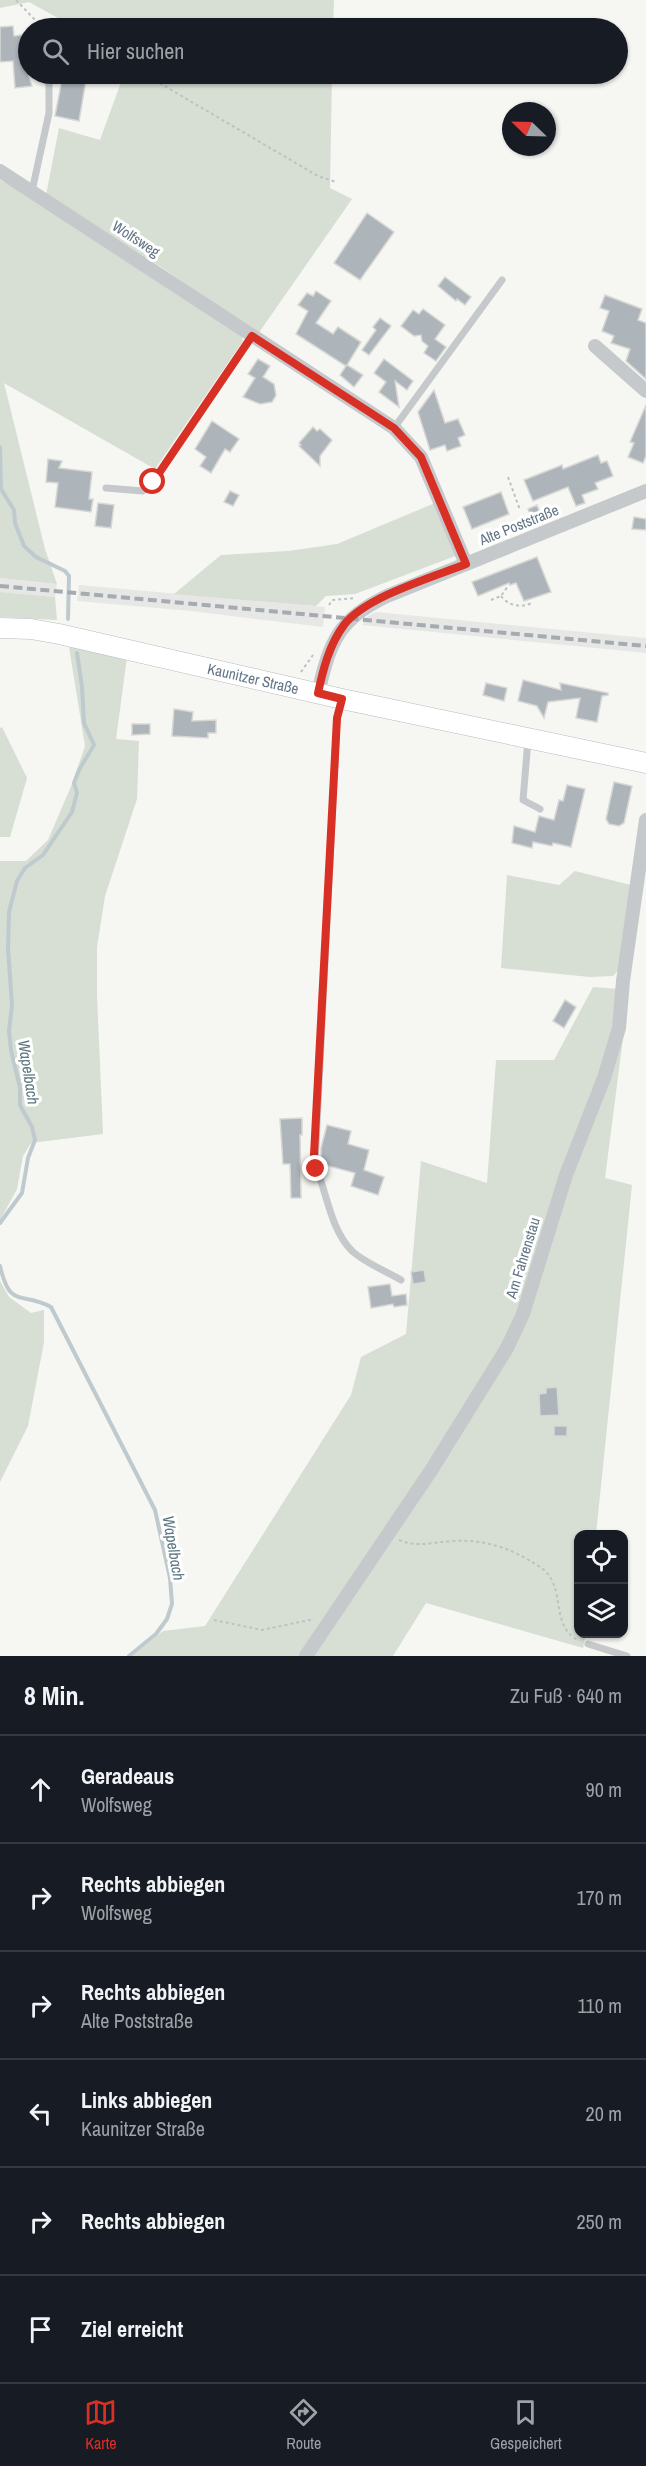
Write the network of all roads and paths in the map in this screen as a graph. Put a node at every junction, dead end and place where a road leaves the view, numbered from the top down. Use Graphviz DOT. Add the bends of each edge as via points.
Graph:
graph roads {
  1 [pos="16,0"];
  2 [pos="33,18"];
  3 [pos="49,84"];
  4 [pos="161,84"];
  5 [pos="0,171"];
  6 [pos="336,182"];
  7 [pos="32,191"];
  8 [pos="502,280"];
  9 [pos="252,336"];
  10 [pos="595,346"];
  11 [pos="646,390"];
  12 [pos="394,428"];
  13 [pos="508,477"];
  14 [pos="106,488"];
  15 [pos="646,491"];
  16 [pos="520,510"];
  17 [pos="466,564"];
  18 [pos="508,586"];
  19 [pos="501,596"];
  20 [pos="359,598"];
  21 [pos="491,600"];
  22 [pos="532,603"];
  23 [pos="329,605"];
  24 [pos="0,628"];
  25 [pos="318,693"];
  26 [pos="342,699"];
  27 [pos="528,740"];
  28 [pos="646,763"];
  29 [pos="540,809"];
  30 [pos="646,820"];
  31 [pos="401,1280"];
  32 [pos="389,1534"];
  33 [pos="334,1615"];
  34 [pos="214,1620"];
  35 [pos="588,1644"];
  36 [pos="306,1656"];
  37 [pos="627,1656"];
  1 -- 2 [label="path"];
  3 -- 7 [label="lane" via="49,113"];
  4 -- 6 [label="path" via="318,176"];
  5 -- 7 [label="street, Wolfsweg"];
  7 -- 9 [label="street, Wolfsweg"];
  8 -- 12 [label="lane"];
  9 -- 12 [label="street, Wolfsweg"];
  9 -- 14 [label="lane" via="153,482 143,491"];
  10 -- 11 [label="street"];
  12 -- 17 [label="street, Wolfsweg" via="421,457"];
  13 -- 16 [label="path"];
  15 -- 17 [label="street, Alte Poststraße"];
  17 -- 25 [label="street, Alte Poststraße" via="358,611 329,653"];
  18 -- 19 [label="path"];
  19 -- 21 [label="path"];
  19 -- 22 [label="path" via="508,603"];
  20 -- 23 [label="path" via="332,600"];
  24 -- 25 [label="street, Kaunitzer Straße" via="59,634"];
  25 -- 26 [label="street, Kaunitzer Straße"];
  26 -- 27 [label="street, Kaunitzer Straße"];
  26 -- 31 [label="lane" via="337,718 315,1165 329,1209 346,1242 356,1253"];
  27 -- 28 [label="street, Kaunitzer Straße"];
  27 -- 29 [label="lane" via="523,801"];
  30 -- 32 [label="street, Am Fahrenstau" via="619,1028 566,1175 523,1314 501,1357"];
  32 -- 33 [label="street, Am Fahrenstau"];
  32 -- 35 [label="path" via="407,1544 470,1540 496,1544 515,1553 548,1572 556,1589 563,1626"];
  33 -- 34 [label="path" via="262,1630"];
  33 -- 36 [label="street, Am Fahrenstau"];
  35 -- 37 [label="lane"];
}
